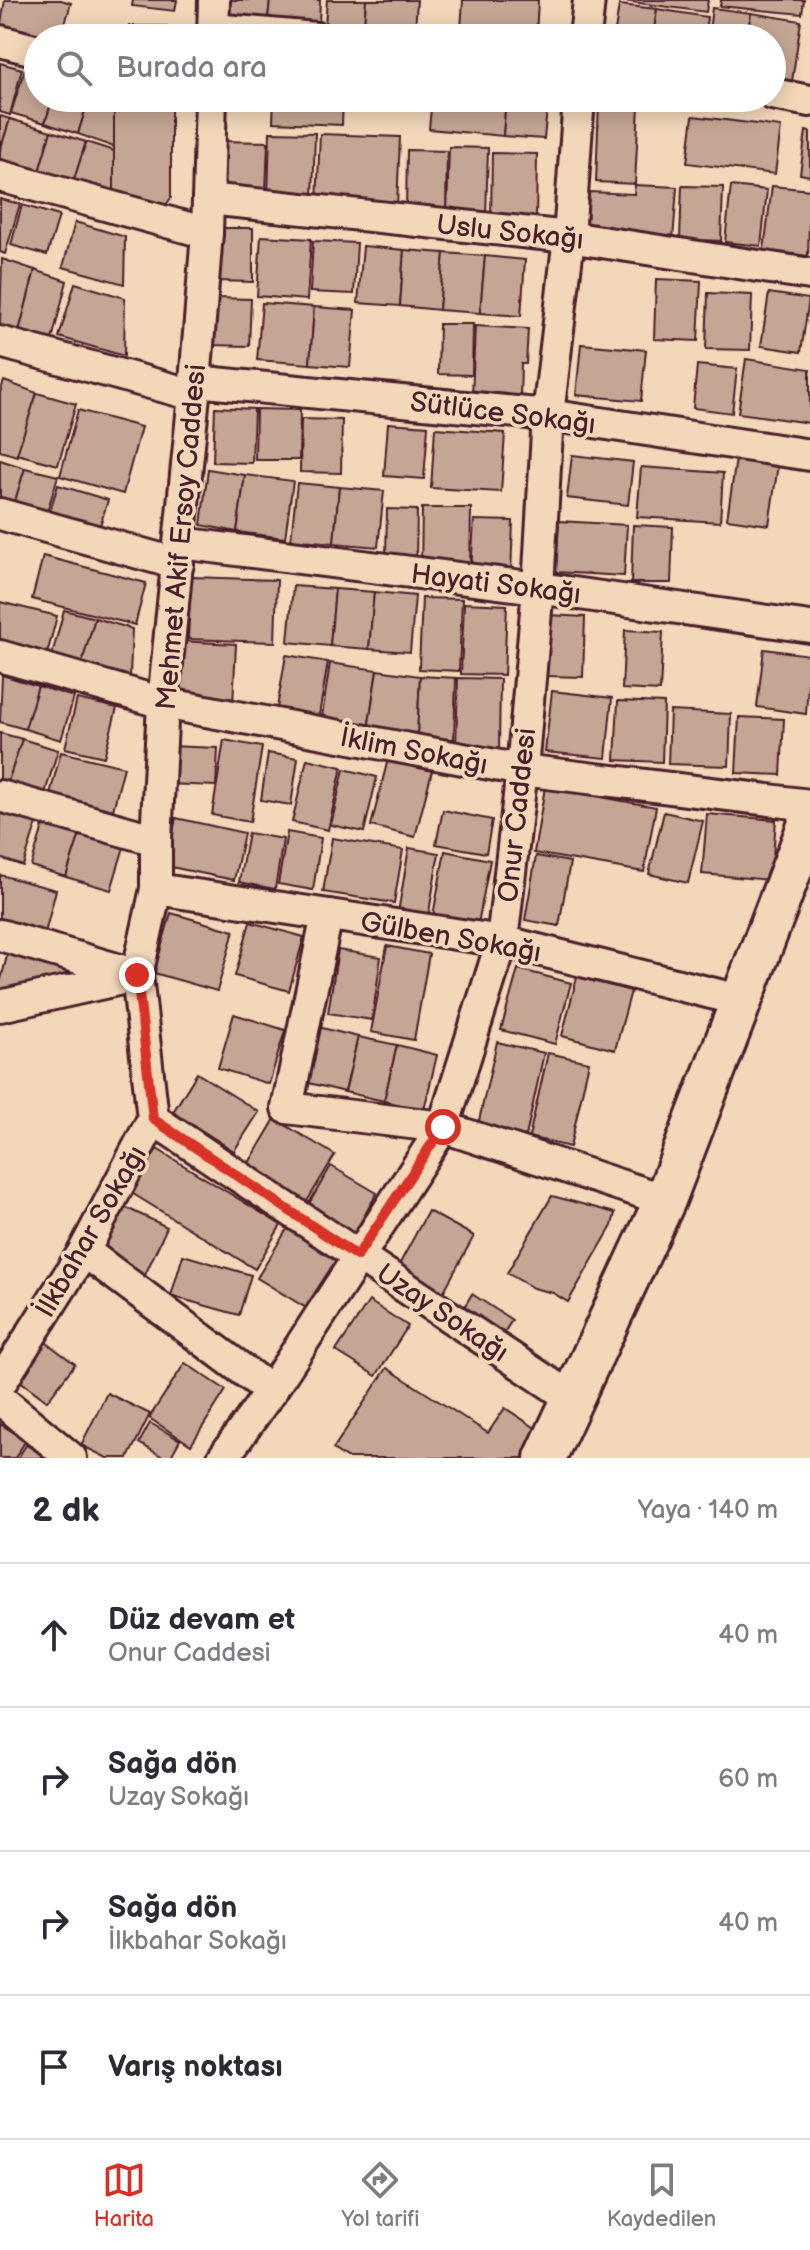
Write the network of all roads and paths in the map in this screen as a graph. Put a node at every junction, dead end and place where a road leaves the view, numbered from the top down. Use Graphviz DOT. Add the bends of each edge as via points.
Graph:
graph roads {
  1 [pos="589,0"];
  2 [pos="586,24"];
  3 [pos="0,41"];
  4 [pos="24,47"];
  5 [pos="786,97"];
  6 [pos="810,101"];
  7 [pos="209,112"];
  8 [pos="578,112"];
  9 [pos="0,176"];
  10 [pos="208,199"];
  11 [pos="207,233"];
  12 [pos="569,237"];
  13 [pos="810,274"];
  14 [pos="0,342"];
  15 [pos="195,388"];
  16 [pos="548,415"];
  17 [pos="810,455"];
  18 [pos="0,514"];
  19 [pos="180,554"];
  20 [pos="538,588"];
  21 [pos="810,627"];
  22 [pos="0,656"];
  23 [pos="163,703"];
  24 [pos="522,770"];
  25 [pos="0,796"];
  26 [pos="810,805"];
  27 [pos="810,821"];
  28 [pos="156,840"];
  29 [pos="156,889"];
  30 [pos="327,915"];
  31 [pos="0,935"];
  32 [pos="502,941"];
  33 [pos="137,975"];
  34 [pos="743,1001"];
  35 [pos="0,1006"];
  36 [pos="153,1119"];
  37 [pos="443,1127"];
  38 [pos="665,1200"];
  39 [pos="84,1251"];
  40 [pos="357,1256"];
  41 [pos="0,1384"];
  42 [pos="271,1391"];
  43 [pos="0,1399"];
  44 [pos="573,1399"];
  45 [pos="71,1458"];
  46 [pos="223,1458"];
  47 [pos="545,1458"];
  1 -- 2 [label="street"];
  3 -- 4 [label="street"];
  5 -- 6 [label="street"];
  7 -- 10 [label="street, Mehmet Akif Ersoy Caddesi"];
  8 -- 12 [label="street, Onur Caddesi"];
  9 -- 11 [label="street"];
  10 -- 11 [label="street, Mehmet Akif Ersoy Caddesi"];
  10 -- 12 [label="street, Uslu Sokağı"];
  11 -- 15 [label="street, Mehmet Akif Ersoy Caddesi"];
  12 -- 13 [label="street, Uslu Sokağı"];
  12 -- 16 [label="street, Onur Caddesi"];
  14 -- 15 [label="street, Sütlüce Sokağı"];
  15 -- 16 [label="street, Sütlüce Sokağı"];
  15 -- 19 [label="street, Mehmet Akif Ersoy Caddesi"];
  16 -- 17 [label="street, Sütlüce Sokağı"];
  16 -- 20 [label="street, Onur Caddesi"];
  18 -- 19 [label="street, Hayati Sokağı"];
  19 -- 20 [label="street, Hayati Sokağı"];
  19 -- 23 [label="street, Mehmet Akif Ersoy Caddesi"];
  20 -- 21 [label="street, Hayati Sokağı"];
  20 -- 24 [label="street, Onur Caddesi"];
  22 -- 23 [label="street, İklim Sokağı"];
  23 -- 24 [label="street, İklim Sokağı"];
  23 -- 28 [label="street, Mehmet Akif Ersoy Caddesi"];
  24 -- 26 [label="street, İklim Sokağı"];
  24 -- 32 [label="street, Onur Caddesi"];
  25 -- 28 [label="street"];
  27 -- 34 [label="main road"];
  28 -- 29 [label="street, Mehmet Akif Ersoy Caddesi"];
  29 -- 30 [label="street, Gülben Sokağı"];
  29 -- 33 [label="street, Mehmet Akif Ersoy Caddesi"];
  30 -- 32 [label="street, Gülben Sokağı"];
  30 -- 37 [label="street" via="287,1108"];
  31 -- 33 [label="street"];
  32 -- 34 [label="street, Gülben Sokağı"];
  32 -- 37 [label="street, Onur Caddesi"];
  33 -- 35 [label="street"];
  33 -- 36 [label="street, İlkbahar Sokağı"];
  34 -- 38 [label="main road"];
  36 -- 39 [label="street, İlkbahar Sokağı"];
  36 -- 40 [label="street, Uzay Sokağı"];
  37 -- 38 [label="street"];
  37 -- 40 [label="street, Onur Caddesi"];
  38 -- 44 [label="main road"];
  39 -- 41 [label="street, İlkbahar Sokağı"];
  39 -- 42 [label="street"];
  40 -- 42 [label="street, Onur Caddesi"];
  40 -- 44 [label="street, Uzay Sokağı"];
  42 -- 46 [label="street, Onur Caddesi"];
  43 -- 45 [label="street"];
  44 -- 47 [label="main road"];
}
